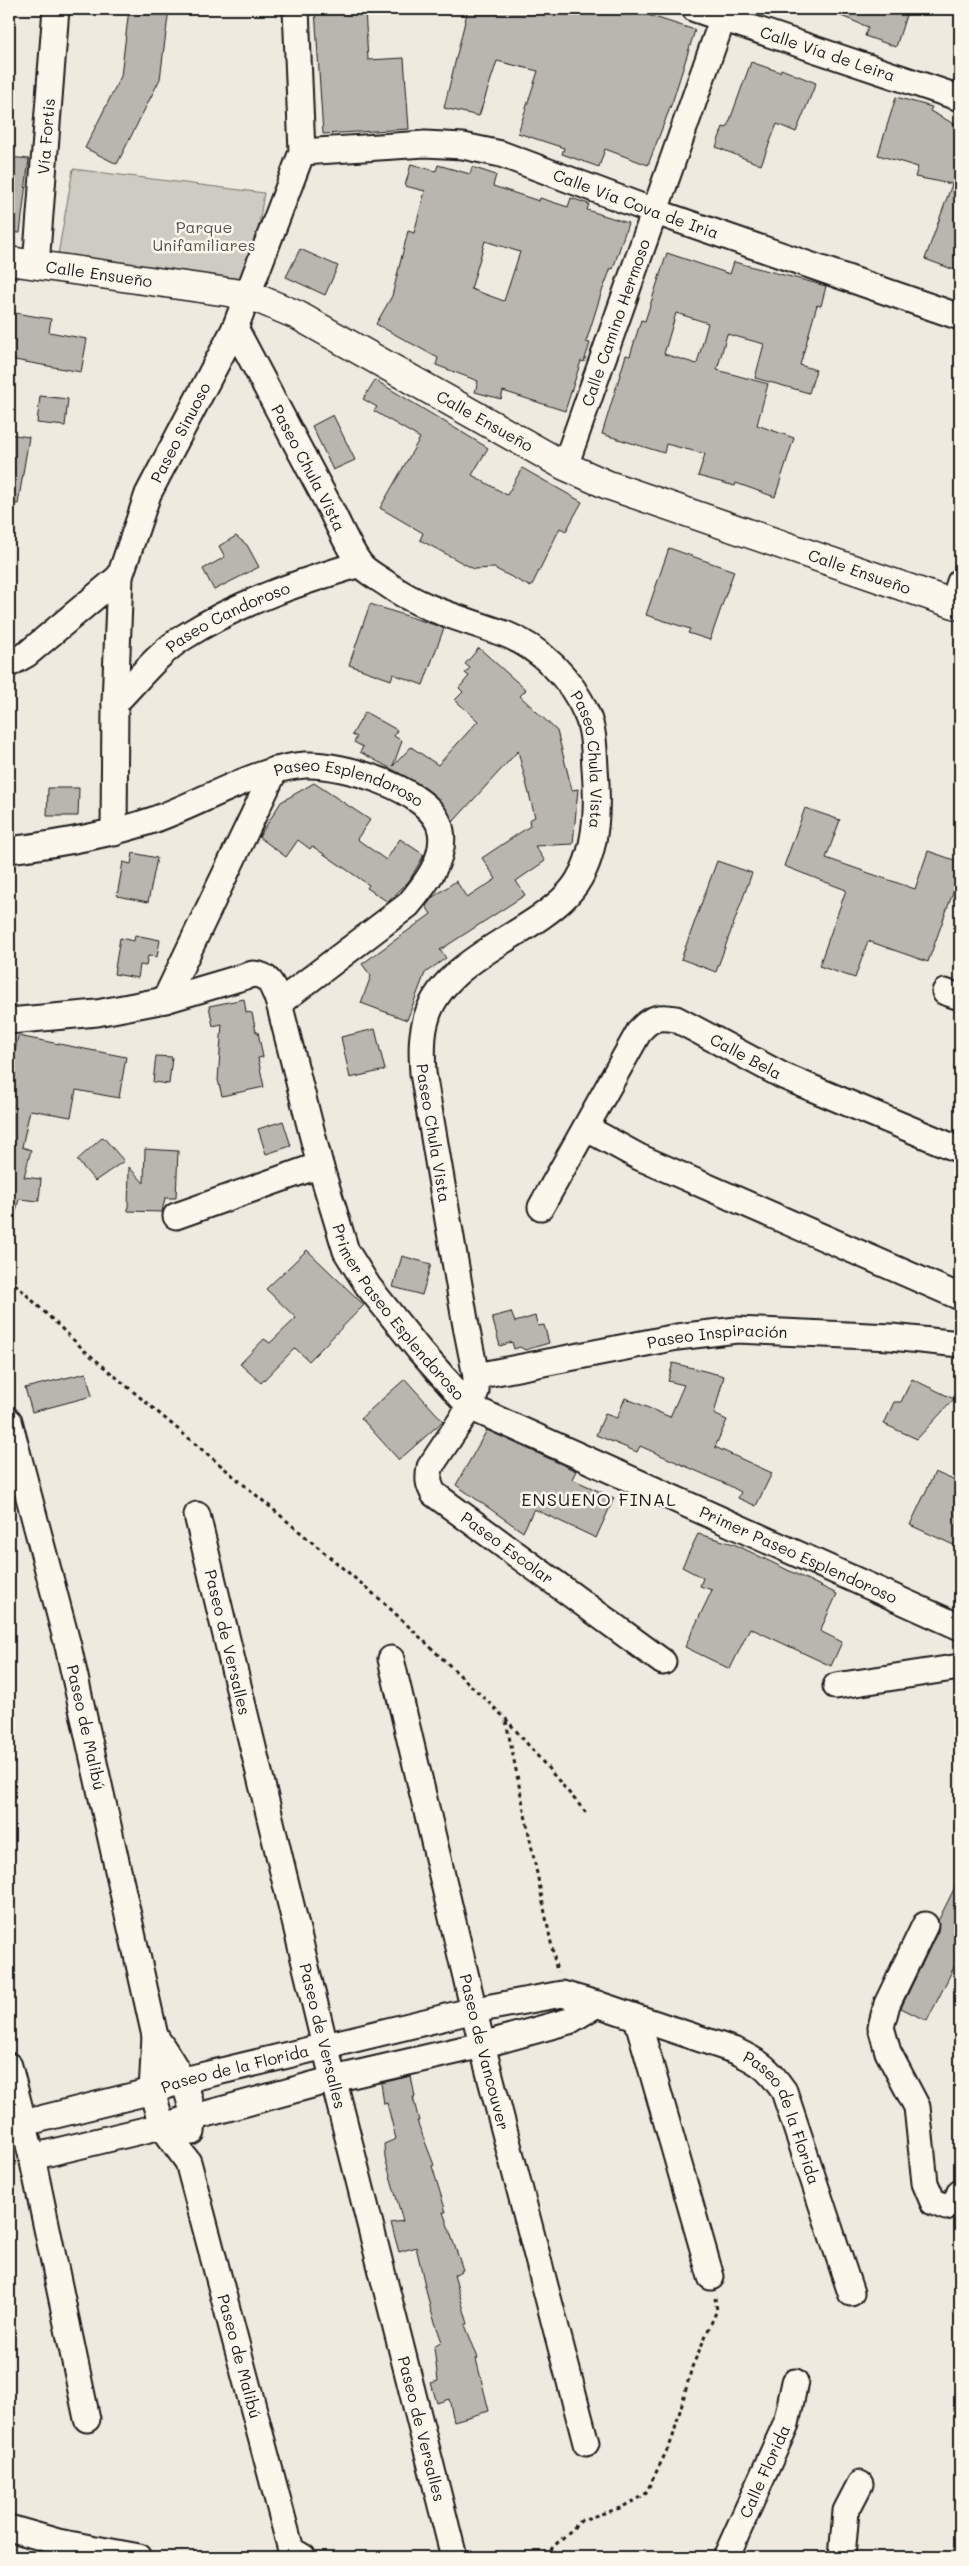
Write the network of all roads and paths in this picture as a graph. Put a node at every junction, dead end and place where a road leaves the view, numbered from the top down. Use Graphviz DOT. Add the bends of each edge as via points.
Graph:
graph roads {
  1 [pos="56,9"];
  2 [pos="296,9"];
  3 [pos="695,9"];
  4 [pos="724,13"];
  5 [pos="960,98"];
  6 [pos="302,152"];
  7 [pos="653,211"];
  8 [pos="9,261"];
  9 [pos="36,265"];
  10 [pos="249,295"];
  11 [pos="960,316"];
  12 [pos="235,328"];
  13 [pos="565,466"];
  14 [pos="360,564"];
  15 [pos="120,576"];
  16 [pos="958,597"];
  17 [pos="9,664"];
  18 [pos="115,703"];
  19 [pos="275,770"];
  20 [pos="114,833"];
  21 [pos="9,850"];
  22 [pos="165,1000"];
  23 [pos="279,1003"];
  24 [pos="9,1021"];
  25 [pos="586,1128"];
  26 [pos="960,1150"];
  27 [pos="320,1165"];
  28 [pos="542,1207"];
  29 [pos="176,1216"];
  30 [pos="9,1278"];
  31 [pos="960,1297"];
  32 [pos="960,1344"];
  33 [pos="474,1392"];
  34 [pos="9,1421"];
  35 [pos="198,1515"];
  36 [pos="960,1627"];
  37 [pos="391,1659"];
  38 [pos="663,1662"];
  39 [pos="960,1667"];
  40 [pos="836,1686"];
  41 [pos="506,1718"];
  42 [pos="588,1815"];
  43 [pos="925,1925"];
  44 [pos="562,1994"];
  45 [pos="597,2004"];
  46 [pos="475,2010"];
  47 [pos="637,2018"];
  48 [pos="155,2036"];
  49 [pos="482,2045"];
  50 [pos="325,2046"];
  51 [pos="9,2066"];
  52 [pos="334,2079"];
  53 [pos="184,2080"];
  54 [pos="152,2091"];
  55 [pos="194,2116"];
  56 [pos="24,2123"];
  57 [pos="162,2126"];
  58 [pos="32,2157"];
  59 [pos="188,2162"];
  60 [pos="960,2192"];
  61 [pos="711,2277"];
  62 [pos="851,2292"];
  63 [pos="795,2382"];
  64 [pos="87,2418"];
  65 [pos="586,2443"];
  66 [pos="860,2484"];
  67 [pos="9,2528"];
  68 [pos="56,2549"];
  69 [pos="293,2555"];
  70 [pos="139,2557"];
  71 [pos="454,2557"];
  72 [pos="546,2557"];
  73 [pos="726,2557"];
  74 [pos="842,2557"];
  1 -- 9 [label="street, Vía Fortis"];
  2 -- 6 [label="street"];
  3 -- 4 [label="street, Calle Vía de Leira"];
  4 -- 5 [label="street, Calle Vía de Leira"];
  4 -- 7 [label="street, Calle Camino Hermoso"];
  6 -- 7 [label="street, Calle Vía Cova de Iria" via="425,144 463,146 502,154"];
  6 -- 10 [label="street, Paseo Sinuoso"];
  7 -- 11 [label="street, Calle Vía Cova de Iria"];
  7 -- 13 [label="street, Calle Camino Hermoso"];
  8 -- 9 [label="street, Calle Ensueño"];
  9 -- 10 [label="street, Calle Ensueño"];
  10 -- 12 [label="street, Paseo Sinuoso"];
  10 -- 13 [label="street, Calle Ensueño" via="297,315"];
  12 -- 14 [label="street, Paseo Chula Vista"];
  12 -- 15 [label="street, Paseo Sinuoso" via="148,494"];
  13 -- 16 [label="street, Calle Ensueño" via="608,485"];
  14 -- 18 [label="street, Paseo Candoroso" via="303,581 242,606 183,637"];
  14 -- 33 [label="street, Paseo Chula Vista" via="426,608 507,635 531,648 558,670 575,693 588,716 593,741 595,832 590,856 579,880 544,915 480,955 446,984 433,1000 425,1022 423,1073 466,1326"];
  15 -- 17 [label="street" via="34,648"];
  15 -- 18 [label="street, Paseo Sinuoso"];
  18 -- 20 [label="street, Paseo Sinuoso"];
  19 -- 20 [label="street, Paseo Esplendoroso"];
  19 -- 22 [label="street"];
  19 -- 23 [label="street, Paseo Esplendoroso" via="305,765 331,766 368,774 418,801 435,817 441,831 435,865 426,884 408,904"];
  20 -- 21 [label="street, Paseo Esplendoroso"];
  22 -- 23 [label="street, Primer Paseo Esplendoroso" via="253,974 272,983"];
  22 -- 24 [label="street, Primer Paseo Esplendoroso" via="97,1013"];
  23 -- 27 [label="street, Primer Paseo Esplendoroso"];
  25 -- 26 [label="street, Calle Bela" via="640,1030 649,1020 661,1016 676,1020 792,1080"];
  25 -- 28 [label="street, Calle Bela"];
  25 -- 31 [label="street" via="639,1157"];
  27 -- 29 [label="street"];
  27 -- 33 [label="street, Primer Paseo Esplendoroso" via="346,1251 368,1286 420,1351"];
  30 -- 41 [label="path" via="85,1350 382,1602"];
  32 -- 33 [label="street, Paseo Inspiración" via="891,1337 737,1330 677,1336"];
  33 -- 36 [label="street, Primer Paseo Esplendoroso"];
  33 -- 38 [label="street, Paseo Escolar" via="430,1467 429,1486 434,1494"];
  34 -- 48 [label="street, Paseo de Malibú" via="71,1656"];
  35 -- 50 [label="street, Paseo de Versalles"];
  37 -- 46 [label="street, Paseo de Vancouver"];
  39 -- 40 [label="street"];
  41 -- 42 [label="path"];
  41 -- 44 [label="path"];
  43 -- 60 [label="street" via="887,2004 881,2027 888,2052 917,2106 925,2183 932,2202 946,2207 956,2201"];
  44 -- 45 [label="street, Paseo de la Florida"];
  44 -- 46 [label="street, Paseo de la Florida"];
  45 -- 47 [label="street, Paseo de la Florida"];
  45 -- 49 [label="street" via="570,2021"];
  46 -- 49 [label="street, Paseo de Vancouver"];
  46 -- 50 [label="street, Paseo de la Florida"];
  47 -- 61 [label="street"];
  47 -- 62 [label="street, Paseo de la Florida" via="736,2051 771,2071 784,2091"];
  48 -- 53 [label="street, Paseo de Malibú"];
  48 -- 54 [label="street, Paseo de Malibú"];
  49 -- 52 [label="street"];
  49 -- 65 [label="street, Paseo de Vancouver"];
  50 -- 52 [label="street, Paseo de Versalles"];
  50 -- 53 [label="street, Paseo de la Florida"];
  51 -- 56 [label="street"];
  52 -- 55 [label="street"];
  52 -- 71 [label="street, Paseo de Versalles"];
  53 -- 54 [label="street, Paseo de la Florida"];
  53 -- 55 [label="street, Paseo de Malibú"];
  54 -- 56 [label="street, Paseo de la Florida"];
  54 -- 57 [label="street, Paseo de Malibú"];
  55 -- 57 [label="street"];
  55 -- 59 [label="street, Paseo de Malibú"];
  56 -- 58 [label="street"];
  57 -- 58 [label="street"];
  57 -- 59 [label="street, Paseo de Malibú"];
  58 -- 64 [label="street"];
  59 -- 69 [label="street, Paseo de Malibú"];
  61 -- 72 [label="path" via="717,2310 692,2367 672,2440 645,2495 620,2508 582,2520"];
  63 -- 73 [label="street, Calle Florida" via="786,2424"];
  66 -- 74 [label="street" via="846,2511"];
  67 -- 68 [label="street"];
  68 -- 70 [label="street"];
}
